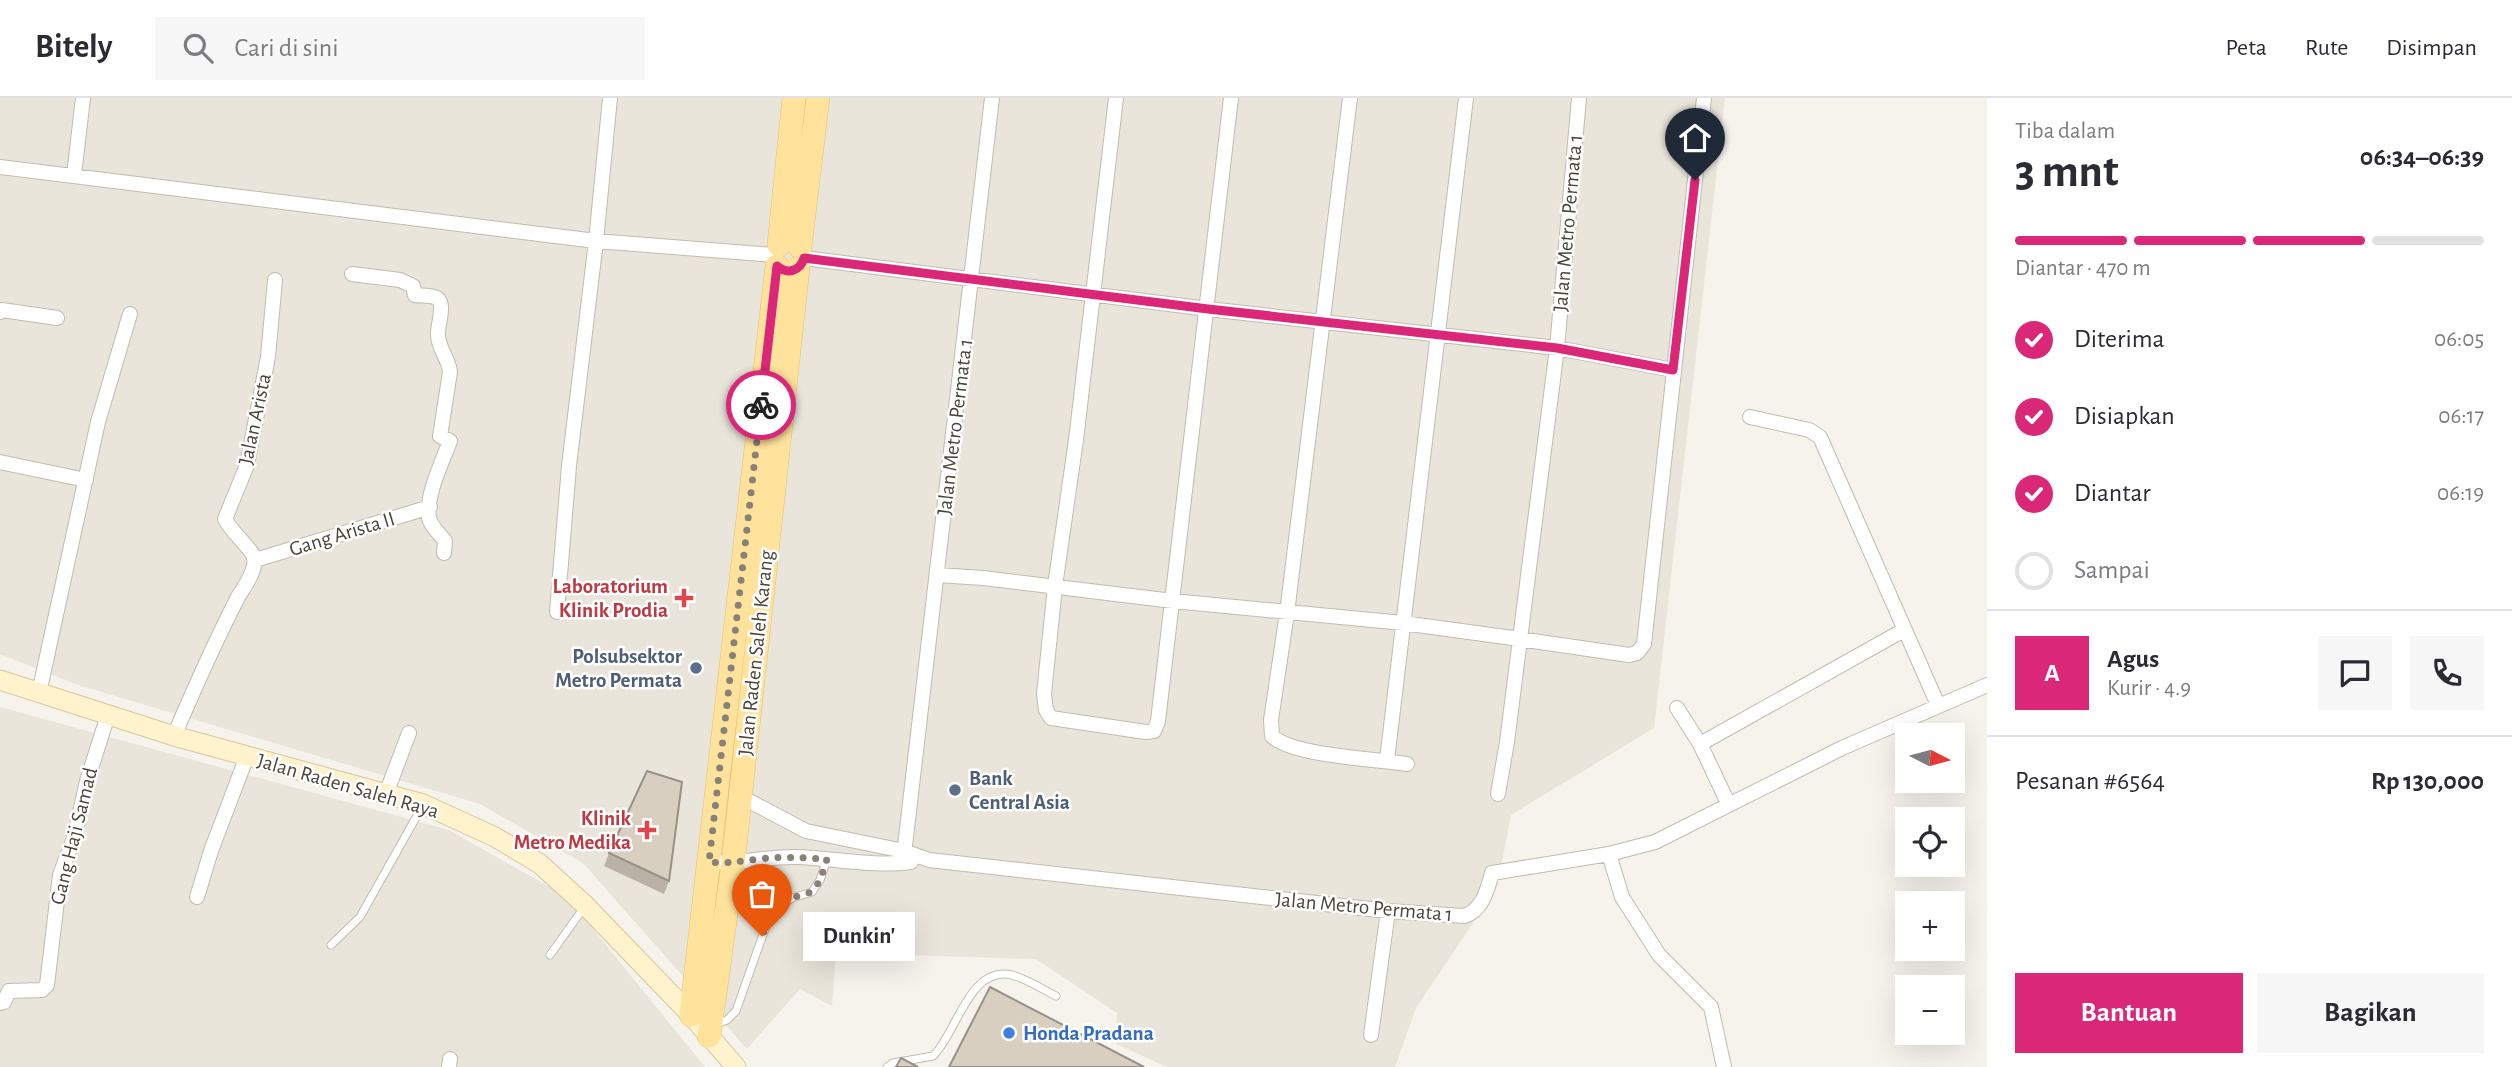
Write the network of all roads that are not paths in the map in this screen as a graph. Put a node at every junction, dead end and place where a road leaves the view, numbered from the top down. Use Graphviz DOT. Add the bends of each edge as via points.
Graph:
graph roads {
  1 [pos="83,98"];
  2 [pos="610,98"];
  3 [pos="794,98"];
  4 [pos="818,98"];
  5 [pos="992,98"];
  6 [pos="1116,98"];
  7 [pos="1231,98"];
  8 [pos="1350,98"];
  9 [pos="1466,98"];
  10 [pos="1579,98"];
  11 [pos="1704,98"];
  12 [pos="0,167"];
  13 [pos="74,175"];
  14 [pos="596,241"];
  15 [pos="789,257"];
  16 [pos="352,274"];
  17 [pos="972,279"];
  18 [pos="275,280"];
  19 [pos="1094,294"];
  20 [pos="1208,309"];
  21 [pos="0,312"];
  22 [pos="130,314"];
  23 [pos="57,318"];
  24 [pos="1323,321"];
  25 [pos="1439,335"];
  26 [pos="1557,348"];
  27 [pos="1673,370"];
  28 [pos="1750,417"];
  29 [pos="0,462"];
  30 [pos="86,480"];
  31 [pos="430,508"];
  32 [pos="444,552"];
  33 [pos="255,560"];
  34 [pos="937,575"];
  35 [pos="1055,586"];
  36 [pos="1173,601"];
  37 [pos="557,612"];
  38 [pos="1287,613"];
  39 [pos="1403,623"];
  40 [pos="1904,630"];
  41 [pos="1520,639"];
  42 [pos="1,682"];
  43 [pos="1987,685"];
  44 [pos="39,693"];
  45 [pos="1938,705"];
  46 [pos="1677,708"];
  47 [pos="108,715"];
  48 [pos="409,733"];
  49 [pos="174,736"];
  50 [pos="1700,744"];
  51 [pos="247,756"];
  52 [pos="1387,760"];
  53 [pos="1407,764"];
  54 [pos="717,792"];
  55 [pos="386,794"];
  56 [pos="741,794"];
  57 [pos="1498,794"];
  58 [pos="424,804"];
  59 [pos="1729,805"];
  60 [pos="1609,854"];
  61 [pos="904,857"];
  62 [pos="827,859"];
  63 [pos="709,862"];
  64 [pos="733,864"];
  65 [pos="197,897"];
  66 [pos="585,905"];
  67 [pos="1388,911"];
  68 [pos="331,945"];
  69 [pos="550,955"];
  70 [pos="1056,996"];
  71 [pos="0,1003"];
  72 [pos="691,1015"];
  73 [pos="710,1031"];
  74 [pos="1371,1035"];
  75 [pos="736,1067"];
  76 [pos="887,1067"];
  77 [pos="1724,1067"];
  1 -- 13 [label="street"];
  2 -- 14 [label="street"];
  3 -- 15 [label="main road, Jalan Raden Saleh Karang"];
  4 -- 15 [label="main road, Jalan Raden Saleh Karang"];
  5 -- 17 [label="street, Jalan Metro Permata 1"];
  6 -- 19 [label="street"];
  7 -- 20 [label="street"];
  8 -- 24 [label="street"];
  9 -- 25 [label="street"];
  10 -- 26 [label="street, Jalan Metro Permata 1"];
  11 -- 27 [label="street"];
  12 -- 13 [label="street"];
  13 -- 14 [label="street"];
  14 -- 15 [label="street"];
  14 -- 37 [label="street"];
  15 -- 17 [label="street"];
  15 -- 54 [label="main road, Jalan Raden Saleh Karang"];
  15 -- 56 [label="main road, Jalan Raden Saleh Karang"];
  16 -- 31 [label="street" via="400,280 413,286 415,295 439,300 438,336 450,372 440,436 450,441"];
  17 -- 19 [label="street"];
  17 -- 34 [label="street, Jalan Metro Permata 1"];
  18 -- 33 [label="street, Jalan Arista" via="268,358 247,465 225,519"];
  19 -- 20 [label="street"];
  19 -- 35 [label="street"];
  20 -- 24 [label="street"];
  20 -- 36 [label="street"];
  21 -- 23 [label="street"];
  22 -- 30 [label="street"];
  24 -- 25 [label="street"];
  24 -- 38 [label="street"];
  25 -- 26 [label="street"];
  25 -- 39 [label="street"];
  26 -- 27 [label="street"];
  26 -- 41 [label="street, Jalan Metro Permata 1"];
  27 -- 41 [label="street" via="1642,649 1629,654"];
  28 -- 40 [label="street" via="1809,430 1820,437"];
  29 -- 30 [label="street"];
  30 -- 44 [label="street"];
  31 -- 32 [label="street" via="433,526 445,541"];
  31 -- 33 [label="street, Gang Arista II"];
  33 -- 49 [label="street"];
  34 -- 35 [label="street"];
  34 -- 61 [label="street, Jalan Metro Permata 1"];
  35 -- 36 [label="street"];
  35 -- 36 [label="street" via="1044,694 1048,715 1146,732 1157,727"];
  36 -- 38 [label="street"];
  38 -- 39 [label="street"];
  38 -- 52 [label="street" via="1272,736 1279,743 1304,750"];
  39 -- 41 [label="street"];
  39 -- 52 [label="street"];
  40 -- 45 [label="street"];
  40 -- 50 [label="street"];
  41 -- 57 [label="street, Jalan Metro Permata 1"];
  42 -- 44 [label="main road, Jalan Raden Saleh Raya"];
  43 -- 45 [label="street, Jalan Metro Permata 1"];
  44 -- 47 [label="main road, Jalan Raden Saleh Raya"];
  45 -- 59 [label="street, Jalan Metro Permata 1"];
  46 -- 50 [label="street"];
  47 -- 49 [label="main road, Jalan Raden Saleh Raya"];
  47 -- 71 [label="street, Gang Haji Samad" via="60,875 47,985 42,990 9,991"];
  48 -- 55 [label="street"];
  49 -- 51 [label="main road, Jalan Raden Saleh Raya"];
  50 -- 59 [label="street"];
  51 -- 55 [label="main road, Jalan Raden Saleh Raya"];
  51 -- 65 [label="street"];
  52 -- 53 [label="street"];
  54 -- 56 [label="street, Jalan Metro Permata 1"];
  54 -- 63 [label="main road, Jalan Raden Saleh Karang"];
  55 -- 58 [label="main road, Jalan Raden Saleh Raya"];
  56 -- 61 [label="street, Jalan Metro Permata 1" via="806,831"];
  56 -- 64 [label="main road, Jalan Raden Saleh Karang"];
  58 -- 66 [label="main road, Jalan Raden Saleh Raya" via="540,864"];
  58 -- 68 [label="lane" via="360,917"];
  59 -- 60 [label="street, Jalan Metro Permata 1" via="1655,842"];
  60 -- 67 [label="street, Jalan Metro Permata 1" via="1492,873 1482,902 1464,916"];
  60 -- 77 [label="street" via="1622,897 1659,955 1711,1007"];
  61 -- 62 [label="street, Jalan Metro Permata 1" via="884,864"];
  61 -- 67 [label="street, Jalan Metro Permata 1"];
  62 -- 64 [label="street, Jalan Metro Permata 1" via="794,857"];
  62 -- 73 [label="lane" via="812,892 792,898 767,923 736,1011"];
  63 -- 64 [label="street, Jalan Metro Permata 1"];
  63 -- 72 [label="main road, Jalan Raden Saleh Karang"];
  64 -- 73 [label="main road, Jalan Raden Saleh Karang"];
  66 -- 69 [label="lane"];
  66 -- 72 [label="main road, Jalan Raden Saleh Raya"];
  67 -- 74 [label="street"];
  70 -- 76 [label="lane" via="1009,974 993,974 974,990 933,1056"];
  72 -- 73 [label="main road, Jalan Raden Saleh Raya"];
  73 -- 75 [label="main road, Jalan Raden Saleh Raya"];
}
